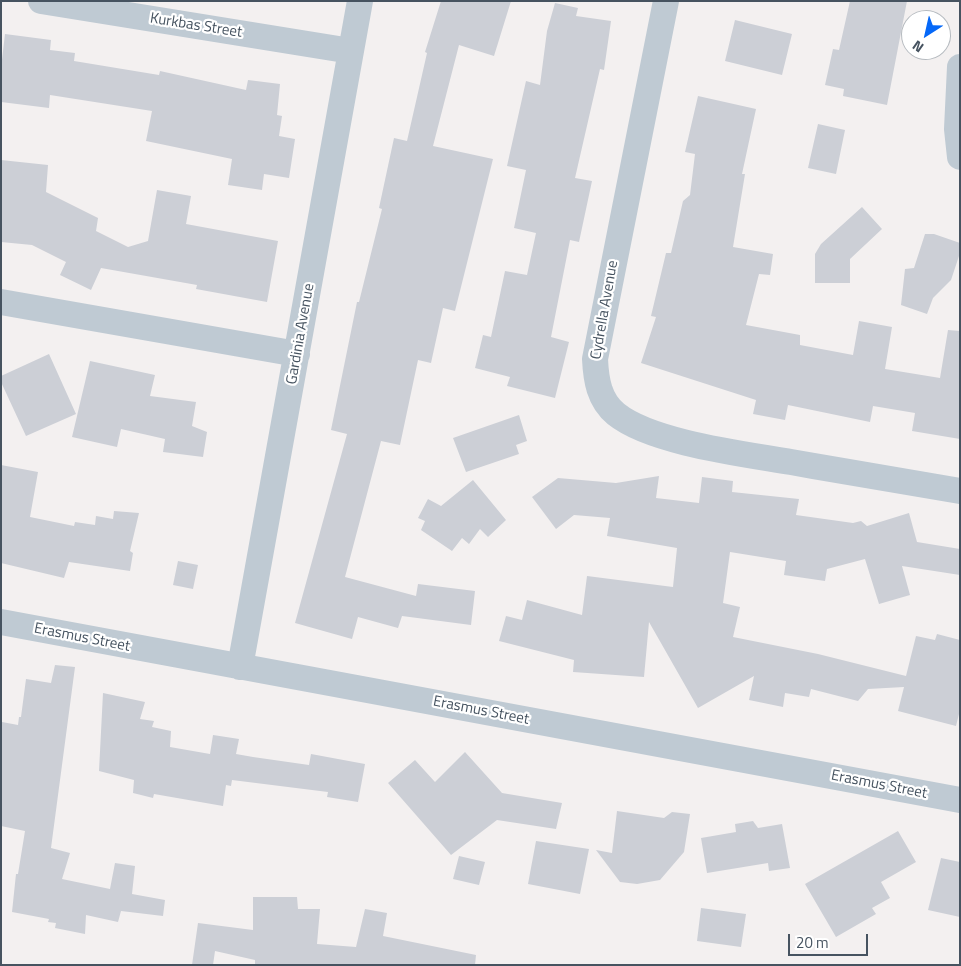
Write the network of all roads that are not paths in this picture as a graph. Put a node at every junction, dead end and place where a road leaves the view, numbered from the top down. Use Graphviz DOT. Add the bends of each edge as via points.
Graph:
graph roads {
  1 [pos="41,1"];
  2 [pos="360,1"];
  3 [pos="666,1"];
  4 [pos="351,51"];
  5 [pos="960,67"];
  6 [pos="960,157"];
  7 [pos="1,302"];
  8 [pos="297,354"];
  9 [pos="960,491"];
  10 [pos="1,622"];
  11 [pos="240,667"];
  12 [pos="960,800"];
  1 -- 4 [label="street, Kurkbas Street"];
  2 -- 4 [label="street, Gardinia Avenue"];
  3 -- 9 [label="street, Cydrella Avenue" via="594,359 596,381 604,401 616,414 636,426 729,452"];
  4 -- 8 [label="street, Gardinia Avenue"];
  5 -- 6 [label="street" via="957,129"];
  7 -- 8 [label="street"];
  8 -- 11 [label="street, Gardinia Avenue"];
  10 -- 11 [label="street, Erasmus Street"];
  11 -- 12 [label="street, Erasmus Street"];
}
